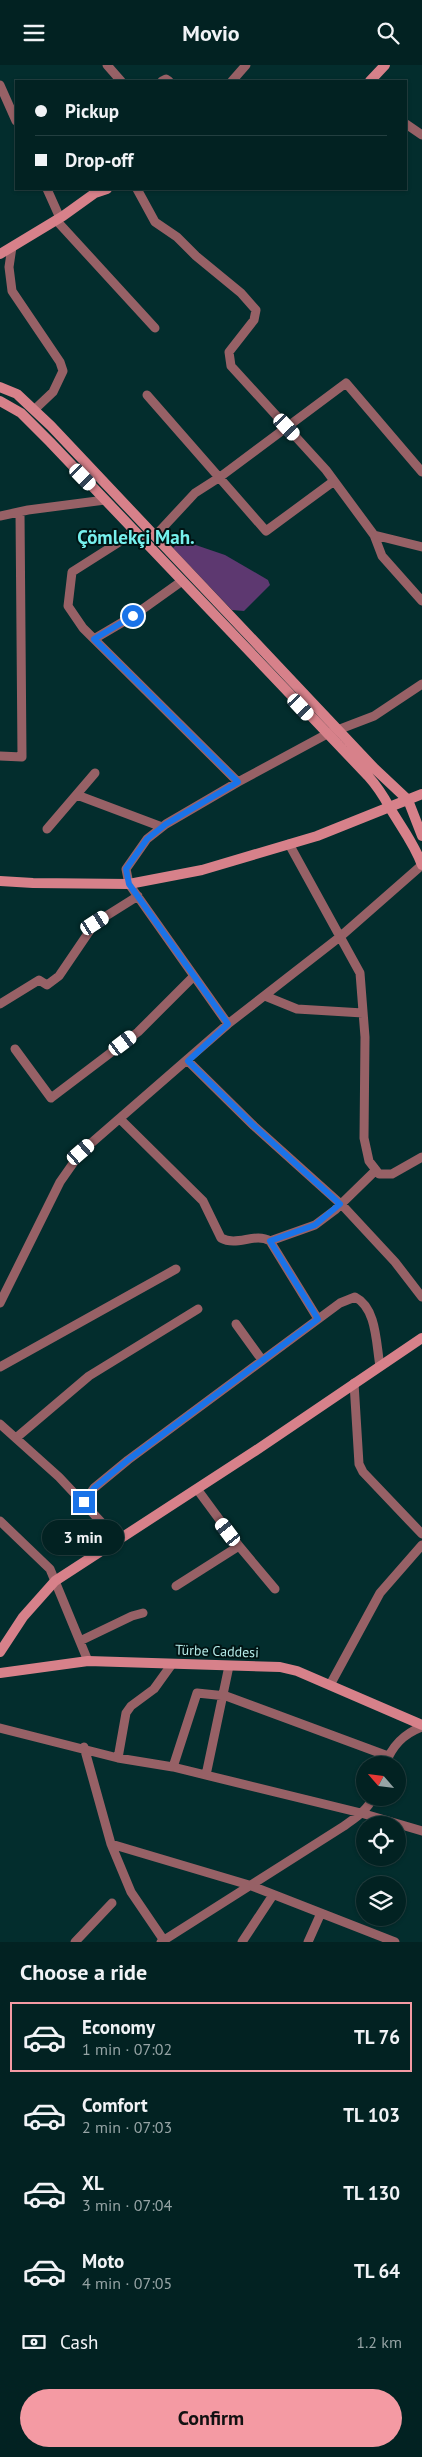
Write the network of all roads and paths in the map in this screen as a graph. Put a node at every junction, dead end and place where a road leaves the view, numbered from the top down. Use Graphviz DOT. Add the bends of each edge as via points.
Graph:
graph roads {
  1 [pos="107,65"];
  2 [pos="246,65"];
  3 [pos="385,65"];
  4 [pos="120,80"];
  5 [pos="233,80"];
  6 [pos="371,80"];
  7 [pos="0,85"];
  8 [pos="15,119"];
  9 [pos="407,125"];
  10 [pos="422,135"];
  11 [pos="47,190"];
  12 [pos="104,190"];
  13 [pos="138,190"];
  14 [pos="58,219"];
  15 [pos="12,247"];
  16 [pos="0,254"];
  17 [pos="155,328"];
  18 [pos="0,387"];
  19 [pos="147,395"];
  20 [pos="0,401"];
  21 [pos="34,409"];
  22 [pos="287,427"];
  23 [pos="422,472"];
  24 [pos="220,477"];
  25 [pos="334,481"];
  26 [pos="105,501"];
  27 [pos="20,512"];
  28 [pos="0,517"];
  29 [pos="135,532"];
  30 [pos="155,535"];
  31 [pos="374,535"];
  32 [pos="422,547"];
  33 [pos="182,581"];
  34 [pos="422,601"];
  35 [pos="94,639"];
  36 [pos="422,684"];
  37 [pos="338,730"];
  38 [pos="326,734"];
  39 [pos="0,756"];
  40 [pos="95,773"];
  41 [pos="238,782"];
  42 [pos="422,794"];
  43 [pos="77,795"];
  44 [pos="408,800"];
  45 [pos="389,807"];
  46 [pos="162,827"];
  47 [pos="47,829"];
  48 [pos="422,836"];
  49 [pos="290,844"];
  50 [pos="422,865"];
  51 [pos="0,881"];
  52 [pos="129,884"];
  53 [pos="138,896"];
  54 [pos="341,937"];
  55 [pos="194,976"];
  56 [pos="265,996"];
  57 [pos="0,1004"];
  58 [pos="363,1013"];
  59 [pos="228,1024"];
  60 [pos="15,1049"];
  61 [pos="188,1061"];
  62 [pos="120,1119"];
  63 [pos="422,1157"];
  64 [pos="376,1171"];
  65 [pos="340,1204"];
  66 [pos="270,1241"];
  67 [pos="176,1269"];
  68 [pos="422,1297"];
  69 [pos="0,1303"];
  70 [pos="198,1309"];
  71 [pos="318,1319"];
  72 [pos="236,1324"];
  73 [pos="422,1338"];
  74 [pos="262,1360"];
  75 [pos="380,1366"];
  76 [pos="0,1367"];
  77 [pos="354,1383"];
  78 [pos="0,1424"];
  79 [pos="16,1438"];
  80 [pos="197,1489"];
  81 [pos="84,1502"];
  82 [pos="0,1521"];
  83 [pos="422,1534"];
  84 [pos="118,1540"];
  85 [pos="422,1545"];
  86 [pos="239,1546"];
  87 [pos="55,1581"];
  88 [pos="176,1586"];
  89 [pos="275,1589"];
  90 [pos="143,1613"];
  91 [pos="80,1641"];
  92 [pos="0,1652"];
  93 [pos="88,1661"];
  94 [pos="172,1664"];
  95 [pos="228,1666"];
  96 [pos="0,1673"];
  97 [pos="330,1685"];
  98 [pos="222,1695"];
  99 [pos="422,1726"];
  100 [pos="0,1728"];
  101 [pos="84,1747"];
  102 [pos="374,1756"];
  103 [pos="389,1756"];
  104 [pos="118,1758"];
  105 [pos="173,1767"];
  106 [pos="206,1775"];
  107 [pos="368,1806"];
  108 [pos="361,1813"];
  109 [pos="422,1831"];
  110 [pos="111,1844"];
  111 [pos="248,1885"];
  112 [pos="273,1895"];
  113 [pos="112,1903"];
  114 [pos="321,1913"];
  115 [pos="377,1939"];
  116 [pos="164,1941"];
  117 [pos="75,1942"];
  118 [pos="242,1942"];
  119 [pos="308,1942"];
  120 [pos="395,1942"];
  1 -- 4 [label="street"];
  2 -- 5 [label="street"];
  3 -- 6 [label="main road"];
  7 -- 8 [label="street"];
  9 -- 10 [label="street"];
  11 -- 14 [label="street"];
  12 -- 14 [label="main road"];
  13 -- 22 [label="street" via="155,222 177,237 256,310 254,320 229,353 230,366"];
  14 -- 15 [label="main road"];
  14 -- 17 [label="street"];
  15 -- 16 [label="main road"];
  15 -- 21 [label="street" via="9,267 12,291 63,371 53,392"];
  18 -- 21 [label="main road" via="17,394"];
  19 -- 24 [label="street"];
  20 -- 26 [label="main road" via="21,413"];
  21 -- 30 [label="main road"];
  22 -- 23 [label="street" via="346,383"];
  22 -- 24 [label="street"];
  22 -- 25 [label="street"];
  24 -- 25 [label="street" via="266,531"];
  24 -- 30 [label="street" via="194,493"];
  25 -- 31 [label="street"];
  26 -- 27 [label="street"];
  26 -- 29 [label="main road"];
  27 -- 28 [label="street"];
  27 -- 39 [label="street" via="22,757"];
  29 -- 33 [label="main road"];
  29 -- 35 [label="street" via="72,573 68,606"];
  30 -- 37 [label="main road"];
  31 -- 32 [label="street"];
  31 -- 34 [label="street" via="382,556"];
  33 -- 35 [label="street"];
  33 -- 38 [label="main road"];
  35 -- 41 [label="street"];
  36 -- 37 [label="street" via="374,716"];
  37 -- 38 [label="street"];
  37 -- 44 [label="main road"];
  38 -- 41 [label="street"];
  38 -- 45 [label="main road" via="383,792"];
  40 -- 43 [label="street"];
  41 -- 46 [label="street"];
  42 -- 44 [label="main road"];
  43 -- 46 [label="street"];
  43 -- 47 [label="street"];
  44 -- 45 [label="main road"];
  44 -- 48 [label="main road"];
  45 -- 49 [label="main road"];
  45 -- 50 [label="main road" via="416,847"];
  46 -- 52 [label="street" via="147,839 126,869"];
  49 -- 52 [label="main road" via="202,869"];
  49 -- 54 [label="street"];
  50 -- 54 [label="street"];
  51 -- 52 [label="main road"];
  52 -- 53 [label="street"];
  53 -- 55 [label="street"];
  53 -- 57 [label="street" via="95,923 59,977 47,985 39,980"];
  54 -- 56 [label="street"];
  54 -- 58 [label="street" via="360,973"];
  55 -- 59 [label="street"];
  55 -- 60 [label="street" via="138,1032 51,1098"];
  56 -- 58 [label="street" via="297,1009"];
  56 -- 59 [label="street"];
  58 -- 64 [label="street" via="364,1138 369,1161"];
  59 -- 61 [label="street"];
  61 -- 62 [label="street"];
  61 -- 65 [label="street"];
  62 -- 66 [label="street" via="203,1201 221,1238 234,1242 264,1238"];
  62 -- 69 [label="street" via="81,1152 60,1182"];
  63 -- 64 [label="street" via="392,1174"];
  64 -- 65 [label="street"];
  65 -- 66 [label="street" via="315,1225"];
  65 -- 68 [label="street" via="395,1262"];
  66 -- 71 [label="street"];
  67 -- 76 [label="street"];
  70 -- 79 [label="street" via="89,1376"];
  71 -- 74 [label="street"];
  71 -- 75 [label="street" via="354,1297 362,1301 372,1319"];
  72 -- 74 [label="street"];
  73 -- 75 [label="main road"];
  74 -- 81 [label="street" via="128,1460 94,1488"];
  75 -- 77 [label="main road"];
  77 -- 80 [label="main road"];
  77 -- 83 [label="street" via="359,1463 363,1472"];
  78 -- 79 [label="street"];
  79 -- 81 [label="street"];
  80 -- 84 [label="main road"];
  80 -- 86 [label="street"];
  81 -- 84 [label="street"];
  82 -- 87 [label="street" via="50,1569"];
  84 -- 87 [label="main road"];
  85 -- 97 [label="street" via="380,1593"];
  86 -- 88 [label="street"];
  86 -- 89 [label="street"];
  87 -- 91 [label="street"];
  87 -- 92 [label="main road" via="23,1617"];
  90 -- 91 [label="street" via="132,1615"];
  91 -- 93 [label="street"];
  93 -- 94 [label="main road, Türbe Caddesi"];
  93 -- 96 [label="main road, Türbe Caddesi"];
  94 -- 95 [label="main road, Türbe Caddesi"];
  94 -- 104 [label="street" via="154,1689 126,1713"];
  95 -- 97 [label="main road, Türbe Caddesi" via="289,1668"];
  95 -- 98 [label="street"];
  97 -- 99 [label="main road, Türbe Caddesi"];
  98 -- 102 [label="street"];
  98 -- 105 [label="street" via="197,1693"];
  98 -- 106 [label="street"];
  99 -- 103 [label="street" via="394,1745"];
  100 -- 101 [label="street"];
  101 -- 104 [label="street"];
  101 -- 110 [label="street"];
  104 -- 105 [label="street"];
  105 -- 106 [label="street"];
  106 -- 108 [label="street"];
  107 -- 108 [label="street"];
  108 -- 109 [label="street"];
  108 -- 111 [label="street"];
  110 -- 111 [label="street"];
  110 -- 116 [label="street" via="131,1891"];
  111 -- 112 [label="street"];
  111 -- 116 [label="street"];
  112 -- 114 [label="street"];
  112 -- 118 [label="street"];
  113 -- 117 [label="street"];
  114 -- 115 [label="street"];
  114 -- 119 [label="street"];
  115 -- 120 [label="street"];
}
